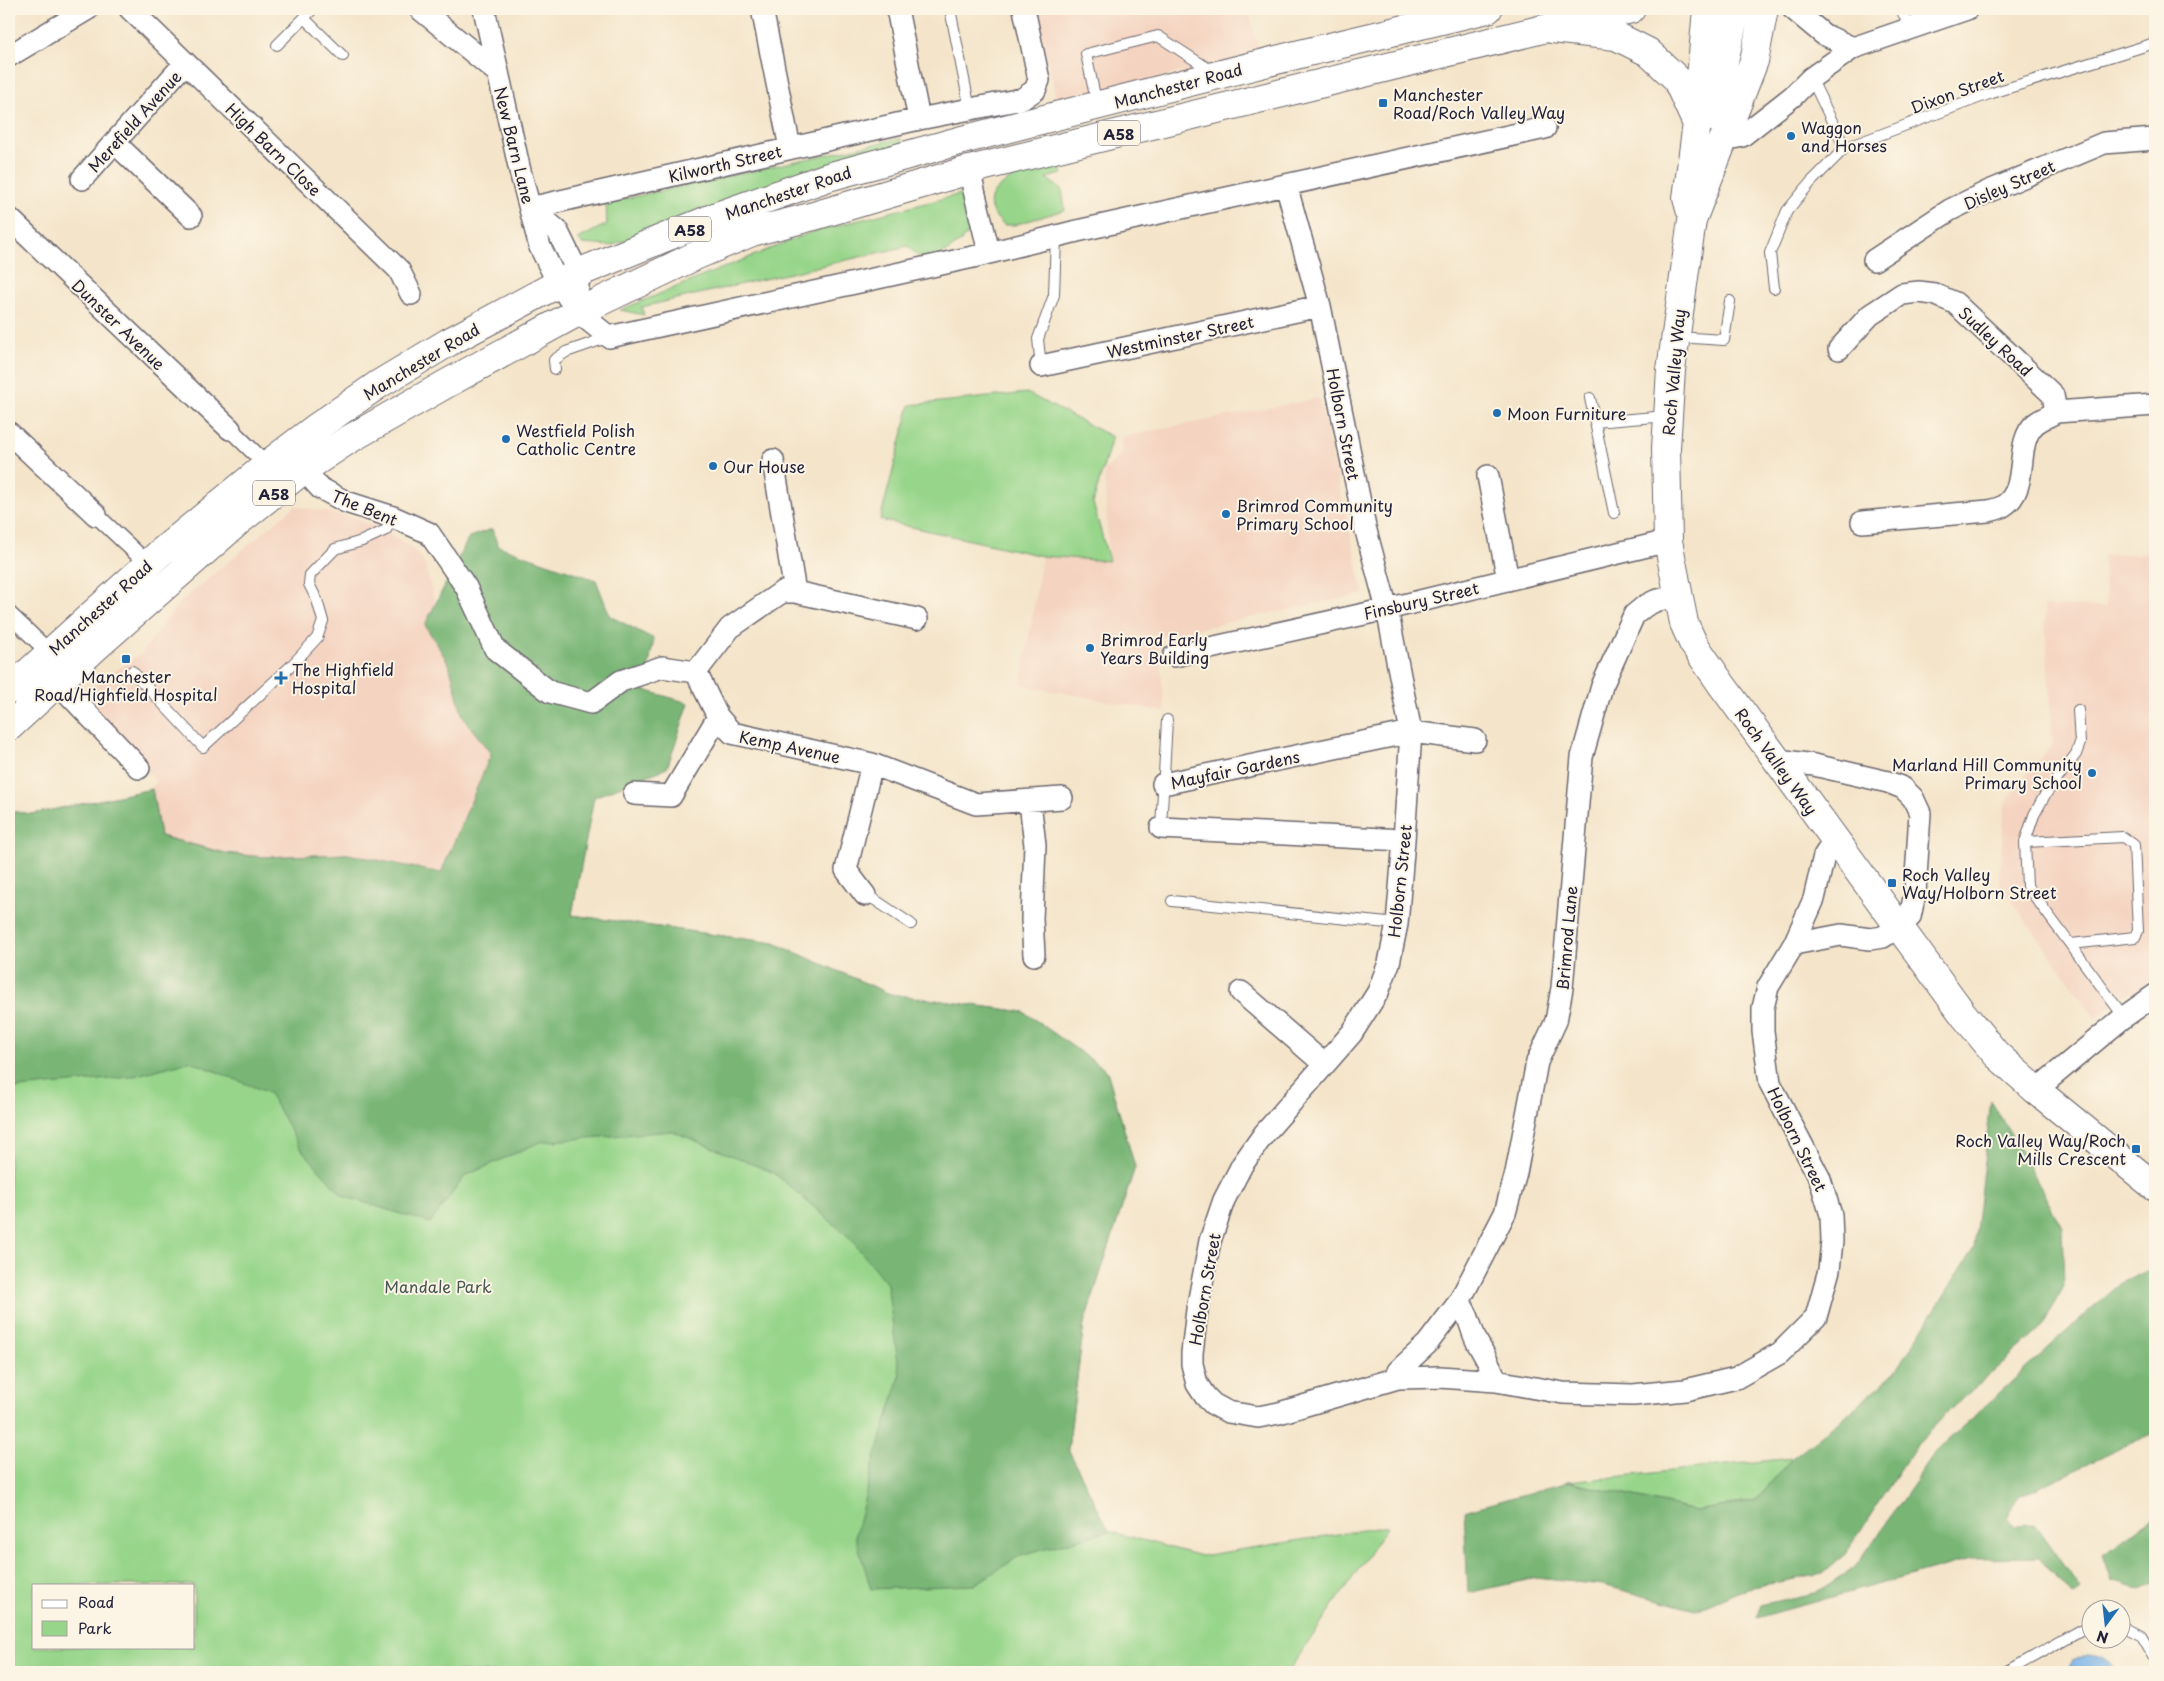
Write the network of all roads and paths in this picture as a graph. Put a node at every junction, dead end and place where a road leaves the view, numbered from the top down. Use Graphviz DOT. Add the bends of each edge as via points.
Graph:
graph roads {
  1 [pos="88,9"];
  2 [pos="130,9"];
  3 [pos="313,9"];
  4 [pos="420,9"];
  5 [pos="484,9"];
  6 [pos="762,9"];
  7 [pos="897,9"];
  8 [pos="950,9"];
  9 [pos="1024,9"];
  10 [pos="1488,9"];
  11 [pos="1630,9"];
  12 [pos="1707,9"];
  13 [pos="1736,9"];
  14 [pos="1764,9"];
  15 [pos="1793,9"];
  16 [pos="1967,9"];
  17 [pos="304,18"];
  18 [pos="1905,18"];
  19 [pos="1543,28"];
  20 [pos="2155,43"];
  21 [pos="277,45"];
  22 [pos="1853,48"];
  23 [pos="9,56"];
  24 [pos="343,56"];
  25 [pos="186,63"];
  26 [pos="497,72"];
  27 [pos="1218,75"];
  28 [pos="1811,78"];
  29 [pos="1098,106"];
  30 [pos="970,109"];
  31 [pos="919,119"];
  32 [pos="1545,128"];
  33 [pos="1705,134"];
  34 [pos="2155,139"];
  35 [pos="115,143"];
  36 [pos="790,148"];
  37 [pos="1845,148"];
  38 [pos="969,170"];
  39 [pos="82,179"];
  40 [pos="1286,185"];
  41 [pos="530,208"];
  42 [pos="191,216"];
  43 [pos="9,218"];
  44 [pos="1692,220"];
  45 [pos="1056,236"];
  46 [pos="989,252"];
  47 [pos="1874,260"];
  48 [pos="568,278"];
  49 [pos="1774,288"];
  50 [pos="411,294"];
  51 [pos="1730,301"];
  52 [pos="1320,306"];
  53 [pos="578,312"];
  54 [pos="608,337"];
  55 [pos="1675,337"];
  56 [pos="1839,349"];
  57 [pos="1041,366"];
  58 [pos="555,369"];
  59 [pos="1590,398"];
  60 [pos="2155,405"];
  61 [pos="2056,412"];
  62 [pos="1668,416"];
  63 [pos="1595,422"];
  64 [pos="230,429"];
  65 [pos="9,433"];
  66 [pos="276,457"];
  67 [pos="773,460"];
  68 [pos="303,470"];
  69 [pos="1488,476"];
  70 [pos="1614,513"];
  71 [pos="96,515"];
  72 [pos="393,517"];
  73 [pos="1862,522"];
  74 [pos="1668,541"];
  75 [pos="148,564"];
  76 [pos="1508,580"];
  77 [pos="795,592"];
  78 [pos="1679,596"];
  79 [pos="1387,609"];
  80 [pos="9,614"];
  81 [pos="917,619"];
  82 [pos="50,652"];
  83 [pos="1174,656"];
  84 [pos="132,671"];
  85 [pos="696,672"];
  86 [pos="57,682"];
  87 [pos="9,690"];
  88 [pos="2078,710"];
  89 [pos="718,717"];
  90 [pos="1167,720"];
  91 [pos="9,727"];
  92 [pos="1411,732"];
  93 [pos="1475,740"];
  94 [pos="1778,760"];
  95 [pos="872,764"];
  96 [pos="139,768"];
  97 [pos="1163,784"];
  98 [pos="634,794"];
  99 [pos="1062,798"];
  100 [pos="1030,802"];
  101 [pos="1161,828"];
  102 [pos="1404,840"];
  103 [pos="1834,841"];
  104 [pos="2025,842"];
  105 [pos="864,895"];
  106 [pos="1172,901"];
  107 [pos="911,924"];
  108 [pos="1397,924"];
  109 [pos="1897,926"];
  110 [pos="1794,944"];
  111 [pos="2071,944"];
  112 [pos="1034,955"];
  113 [pos="1241,992"];
  114 [pos="2155,995"];
  115 [pos="2124,1017"];
  116 [pos="1324,1064"];
  117 [pos="2036,1090"];
  118 [pos="2155,1187"];
  119 [pos="1459,1302"];
  120 [pos="1398,1378"];
  121 [pos="1496,1381"];
  122 [pos="2082,1630"];
  123 [pos="2132,1631"];
  124 [pos="2155,1660"];
  125 [pos="2006,1672"];
  1 -- 23 [label="street"];
  2 -- 25 [label="street, High Barn Close"];
  3 -- 17 [label="lane"];
  4 -- 26 [label="street, New Barn Lane"];
  5 -- 26 [label="street"];
  6 -- 36 [label="street"];
  7 -- 31 [label="street"];
  8 -- 30 [label="lane"];
  9 -- 30 [label="street, Kilworth Street" via="1039,80 1035,90 1022,99"];
  10 -- 27 [label="main road, Manchester Road / A58"];
  11 -- 19 [label="main road, Manchester Road / A58"];
  12 -- 33 [label="main road"];
  13 -- 33 [label="main road"];
  14 -- 33 [label="main road" via="1754,61"];
  15 -- 22 [label="street" via="1824,34"];
  16 -- 18 [label="street"];
  17 -- 21 [label="lane"];
  17 -- 24 [label="lane"];
  18 -- 22 [label="street"];
  19 -- 33 [label="main road" via="1616,36 1648,52 1676,78"];
  19 -- 38 [label="main road, Manchester Road / A58"];
  20 -- 37 [label="lane, Dixon Street" via="1989,94"];
  22 -- 28 [label="street"];
  25 -- 35 [label="street, Merefield Avenue"];
  25 -- 50 [label="street, High Barn Close" via="399,270"];
  26 -- 41 [label="street, New Barn Lane"];
  27 -- 29 [label="main road, Manchester Road / A58"];
  27 -- 29 [label="lane" via="1158,36 1086,54"];
  28 -- 33 [label="street" via="1742,136"];
  28 -- 37 [label="lane"];
  29 -- 48 [label="main road, Manchester Road / A58" via="828,177 720,215"];
  30 -- 31 [label="street, Kilworth Street"];
  31 -- 36 [label="street, Kilworth Street"];
  32 -- 40 [label="street"];
  33 -- 44 [label="main road"];
  33 -- 44 [label="main road" via="1690,174 1688,198"];
  34 -- 47 [label="street, Disley Street" via="2104,143 2004,184 1950,210"];
  35 -- 39 [label="street, Merefield Avenue"];
  35 -- 42 [label="street"];
  36 -- 41 [label="street, Kilworth Street"];
  37 -- 49 [label="lane" via="1787,211 1770,253"];
  38 -- 46 [label="street"];
  38 -- 53 [label="main road, Manchester Road / A58" via="752,232"];
  40 -- 45 [label="street"];
  40 -- 52 [label="street, Holborn Street"];
  41 -- 48 [label="street, New Barn Lane" via="540,247"];
  43 -- 64 [label="street, Dunster Avenue"];
  44 -- 55 [label="main road, Roch Valley Way"];
  45 -- 46 [label="street"];
  45 -- 57 [label="lane" via="1054,295 1038,340"];
  46 -- 54 [label="street"];
  48 -- 53 [label="street, New Barn Lane"];
  48 -- 66 [label="main road, Manchester Road / A58" via="448,342 379,384"];
  51 -- 55 [label="lane" via="1724,340"];
  52 -- 57 [label="street, Westminster Street"];
  52 -- 79 [label="street, Holborn Street" via="1365,527"];
  53 -- 54 [label="street"];
  53 -- 68 [label="main road, Manchester Road / A58" via="348,440"];
  54 -- 58 [label="lane" via="566,352 554,360"];
  55 -- 62 [label="main road, Roch Valley Way"];
  56 -- 61 [label="street, Sudley Road" via="1870,316 1902,294 1934,294 1955,303 2053,395"];
  59 -- 63 [label="lane"];
  60 -- 61 [label="street"];
  61 -- 73 [label="street" via="2035,424 2030,432 2017,485 2011,499 2002,507 1988,512"];
  62 -- 63 [label="lane"];
  62 -- 74 [label="main road, Roch Valley Way"];
  63 -- 70 [label="lane"];
  64 -- 66 [label="street"];
  65 -- 71 [label="street"];
  66 -- 68 [label="street, The Bent"];
  66 -- 75 [label="main road, Manchester Road / A58"];
  67 -- 77 [label="street"];
  68 -- 72 [label="street, The Bent" via="320,488 346,502"];
  68 -- 86 [label="main road, Manchester Road / A58" via="240,520"];
  69 -- 76 [label="street"];
  71 -- 75 [label="street"];
  72 -- 84 [label="lane" via="386,530 335,549 310,575 309,584 323,621 317,638 203,747"];
  72 -- 85 [label="street, The Bent" via="429,533 466,587 495,648 550,692 591,703 620,681 662,667"];
  74 -- 76 [label="street, Finsbury Street"];
  74 -- 78 [label="main road, Roch Valley Way"];
  75 -- 82 [label="main road, Manchester Road / A58"];
  76 -- 79 [label="street, Finsbury Street"];
  77 -- 81 [label="street"];
  77 -- 85 [label="street" via="782,592 730,628"];
  78 -- 94 [label="main road, Roch Valley Way" via="1684,623 1693,643"];
  78 -- 119 [label="street, Brimrod Lane" via="1655,601 1634,616 1602,686 1582,757 1562,988 1556,1021 1537,1062 1505,1213"];
  79 -- 83 [label="street, Finsbury Street"];
  79 -- 92 [label="street, Holborn Street"];
  80 -- 82 [label="street"];
  82 -- 87 [label="main road, Manchester Road / A58"];
  85 -- 89 [label="street, Kemp Avenue"];
  86 -- 91 [label="main road, Manchester Road / A58"];
  86 -- 96 [label="street"];
  88 -- 104 [label="lane" via="2080,743 2076,754 2045,795"];
  89 -- 95 [label="street, Kemp Avenue" via="732,733"];
  89 -- 98 [label="street" via="671,796"];
  90 -- 97 [label="lane"];
  92 -- 93 [label="street, Mayfair Gardens"];
  92 -- 97 [label="street, Mayfair Gardens"];
  92 -- 102 [label="street, Holborn Street"];
  94 -- 103 [label="main road, Roch Valley Way"];
  94 -- 109 [label="street" via="1888,782 1904,788 1913,798 1920,813 1915,893 1910,917"];
  95 -- 100 [label="street, Kemp Avenue" via="976,804"];
  95 -- 105 [label="street" via="846,870"];
  97 -- 101 [label="lane, Mayfair Gardens"];
  99 -- 100 [label="street, Kemp Avenue"];
  100 -- 112 [label="street" via="1035,845"];
  101 -- 102 [label="street, Mayfair Gardens"];
  102 -- 108 [label="street, Holborn Street"];
  103 -- 109 [label="main road, Roch Valley Way"];
  103 -- 110 [label="street, Holborn Street" via="1824,856 1814,899"];
  104 -- 111 [label="lane" via="2027,886"];
  104 -- 111 [label="lane" via="2123,837 2134,845 2138,931 2135,937"];
  105 -- 107 [label="lane"];
  106 -- 108 [label="lane"];
  108 -- 116 [label="street, Holborn Street" via="1389,963 1378,992 1352,1034"];
  109 -- 110 [label="street" via="1883,937 1870,939 1841,935"];
  109 -- 117 [label="main road, Roch Valley Way" via="1996,1054"];
  110 -- 121 [label="street, Holborn Street" via="1768,987 1763,1008 1763,1032 1770,1083 1820,1179 1831,1215 1829,1270 1816,1317 1780,1353 1736,1378 1685,1390 1633,1395 1563,1393"];
  111 -- 115 [label="lane"];
  113 -- 116 [label="street"];
  114 -- 115 [label="street"];
  115 -- 117 [label="street"];
  116 -- 120 [label="street, Holborn Street" via="1264,1134 1224,1200 1210,1241 1197,1310 1192,1364 1197,1384 1213,1404 1228,1412 1258,1418"];
  117 -- 118 [label="main road, Roch Valley Way"];
  119 -- 120 [label="street, Brimrod Lane" via="1427,1344 1398,1371"];
  119 -- 121 [label="street" via="1465,1308"];
  120 -- 121 [label="street, Holborn Street"];
  122 -- 125 [label="lane"];
  123 -- 124 [label="lane" via="2141,1636"];
}
